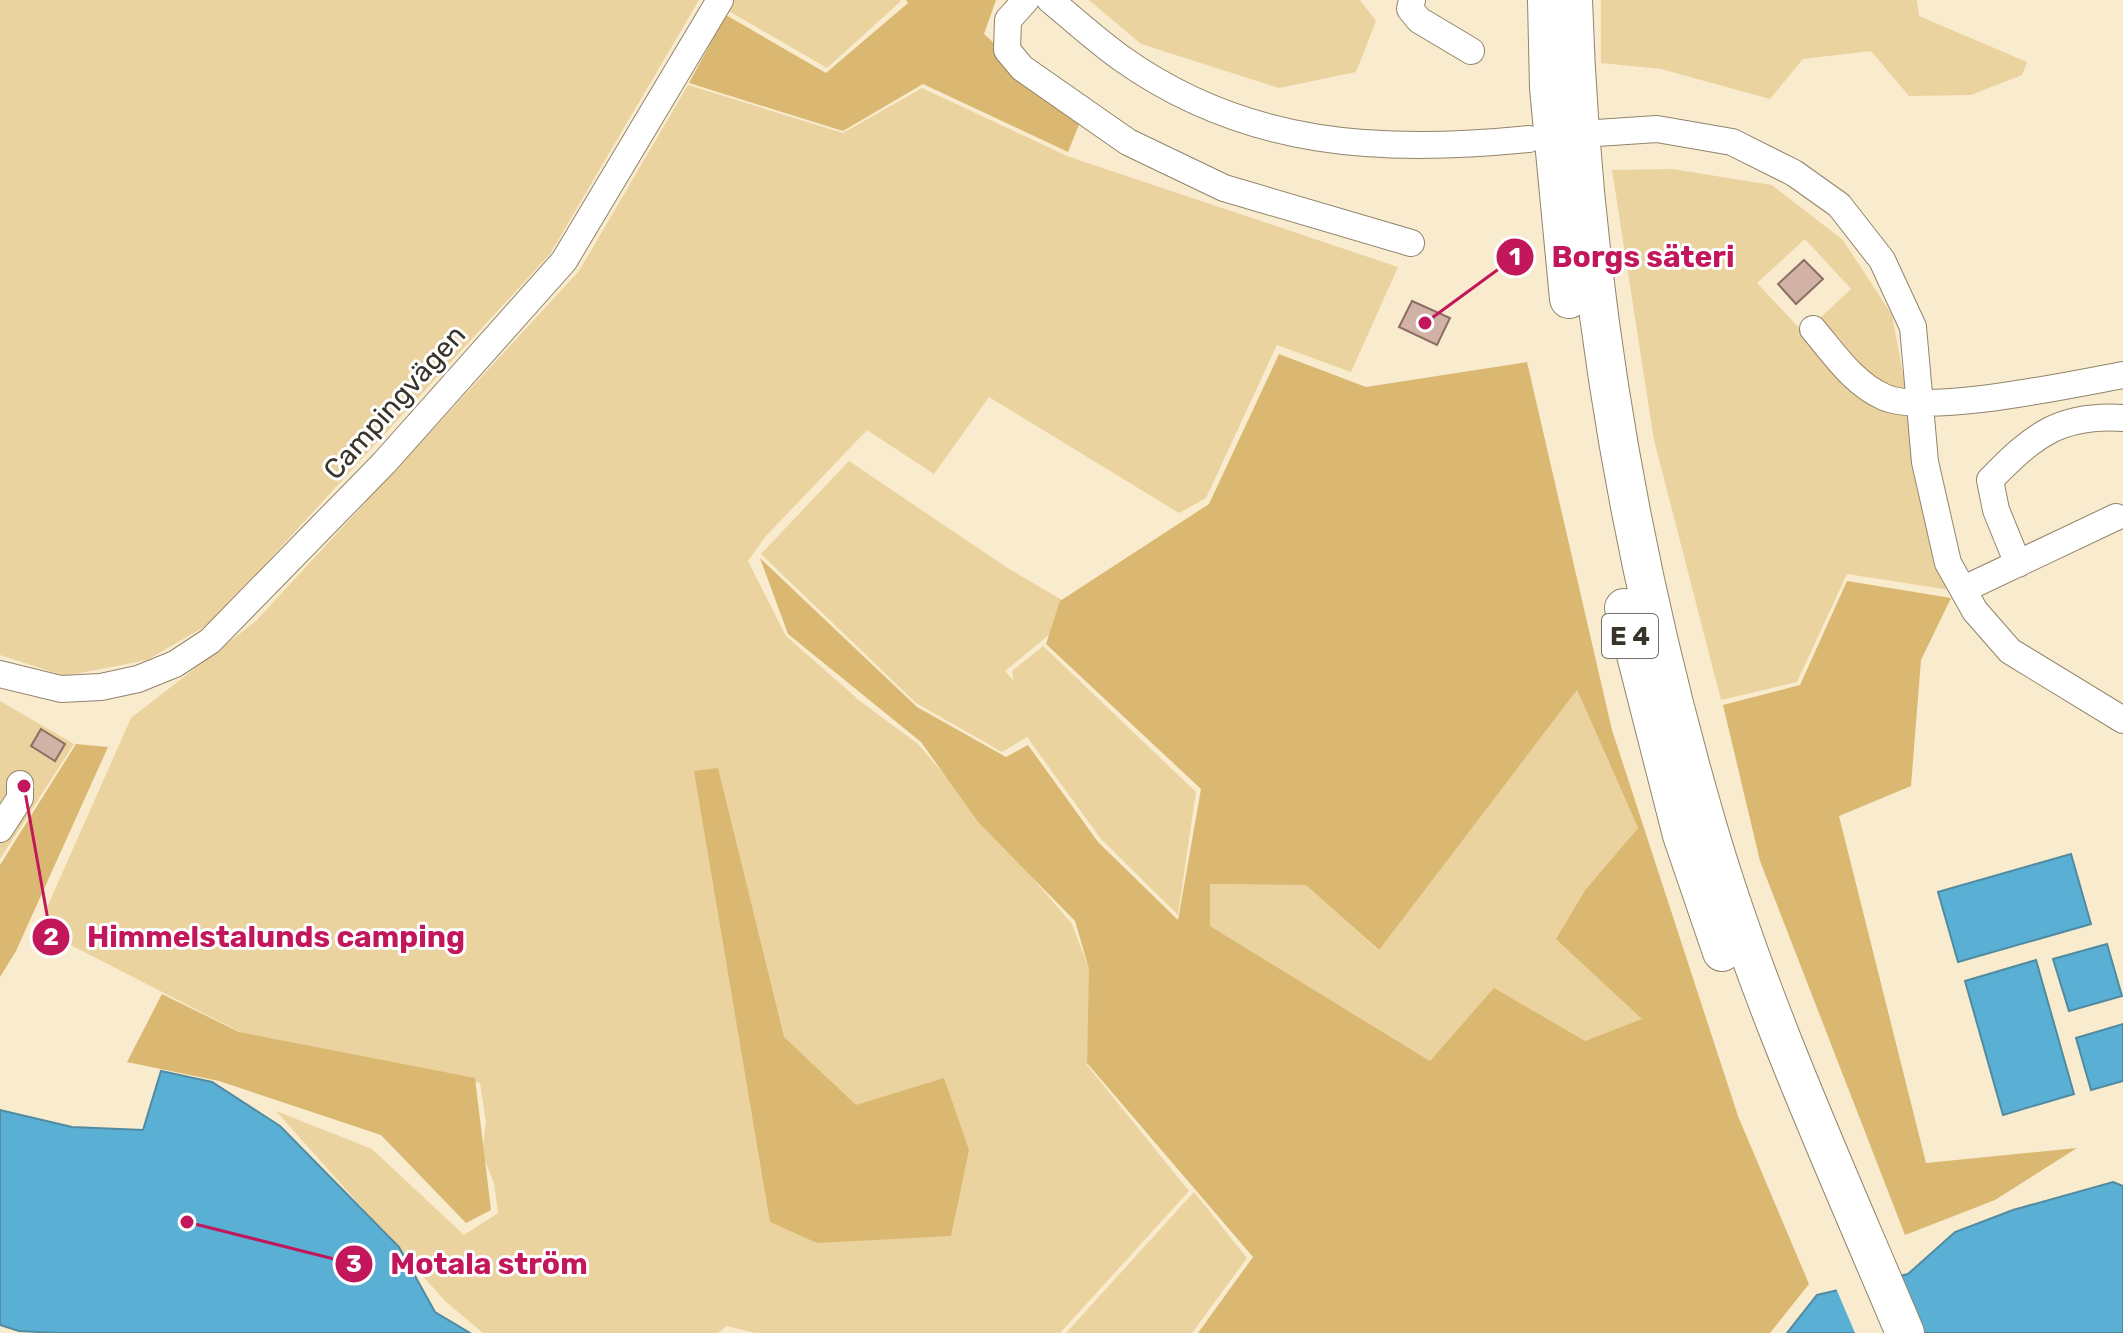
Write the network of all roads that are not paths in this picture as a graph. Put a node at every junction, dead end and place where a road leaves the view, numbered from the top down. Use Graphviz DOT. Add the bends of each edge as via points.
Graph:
graph roads {
  1 [pos="720,0"];
  2 [pos="1026,0"];
  3 [pos="1050,0"];
  4 [pos="1412,0"];
  5 [pos="1547,0"];
  6 [pos="1573,0"];
  7 [pos="1471,51"];
  8 [pos="1597,133"];
  9 [pos="1529,139"];
  10 [pos="1411,243"];
  11 [pos="1813,329"];
  12 [pos="2123,375"];
  13 [pos="1922,401"];
  14 [pos="2123,418"];
  15 [pos="2116,517"];
  16 [pos="2018,564"];
  17 [pos="1964,589"];
  18 [pos="0,674"];
  19 [pos="2123,720"];
  20 [pos="20,784"];
  21 [pos="0,829"];
  22 [pos="1850,1237"];
  23 [pos="1876,1333"];
  24 [pos="1905,1333"];
  1 -- 18 [label="street, Campingvägen" via="564,261 384,463 210,641 175,664 101,687 61,689"];
  2 -- 10 [label="street" via="1008,20 1007,50 1042,83 1128,142 1224,188"];
  3 -- 9 [label="street" via="1122,59 1189,97 1275,131 1368,146"];
  4 -- 7 [label="street" via="1410,9 1419,20"];
  5 -- 22 [label="highway, E 4" via="1549,88 1570,308 1604,514 1636,663 1682,835 1739,1003"];
  6 -- 22 [label="highway, E 4" via="1596,304 1630,510 1662,657 1709,830"];
  8 -- 13 [label="street" via="1657,129 1732,142 1794,173 1839,205 1882,260 1913,327"];
  11 -- 13 [label="street" via="1863,385 1898,401"];
  12 -- 13 [label="street" via="2000,397"];
  13 -- 17 [label="street" via="1925,462 1948,563"];
  14 -- 16 [label="street" via="2088,416 2059,425 2026,442 1990,480"];
  15 -- 16 [label="street"];
  16 -- 17 [label="street"];
  17 -- 19 [label="street" via="1975,611 2010,651"];
  20 -- 21 [label="street" via="20,798"];
  22 -- 23 [label="highway, E 4"];
  22 -- 24 [label="highway, E 4"];
}
